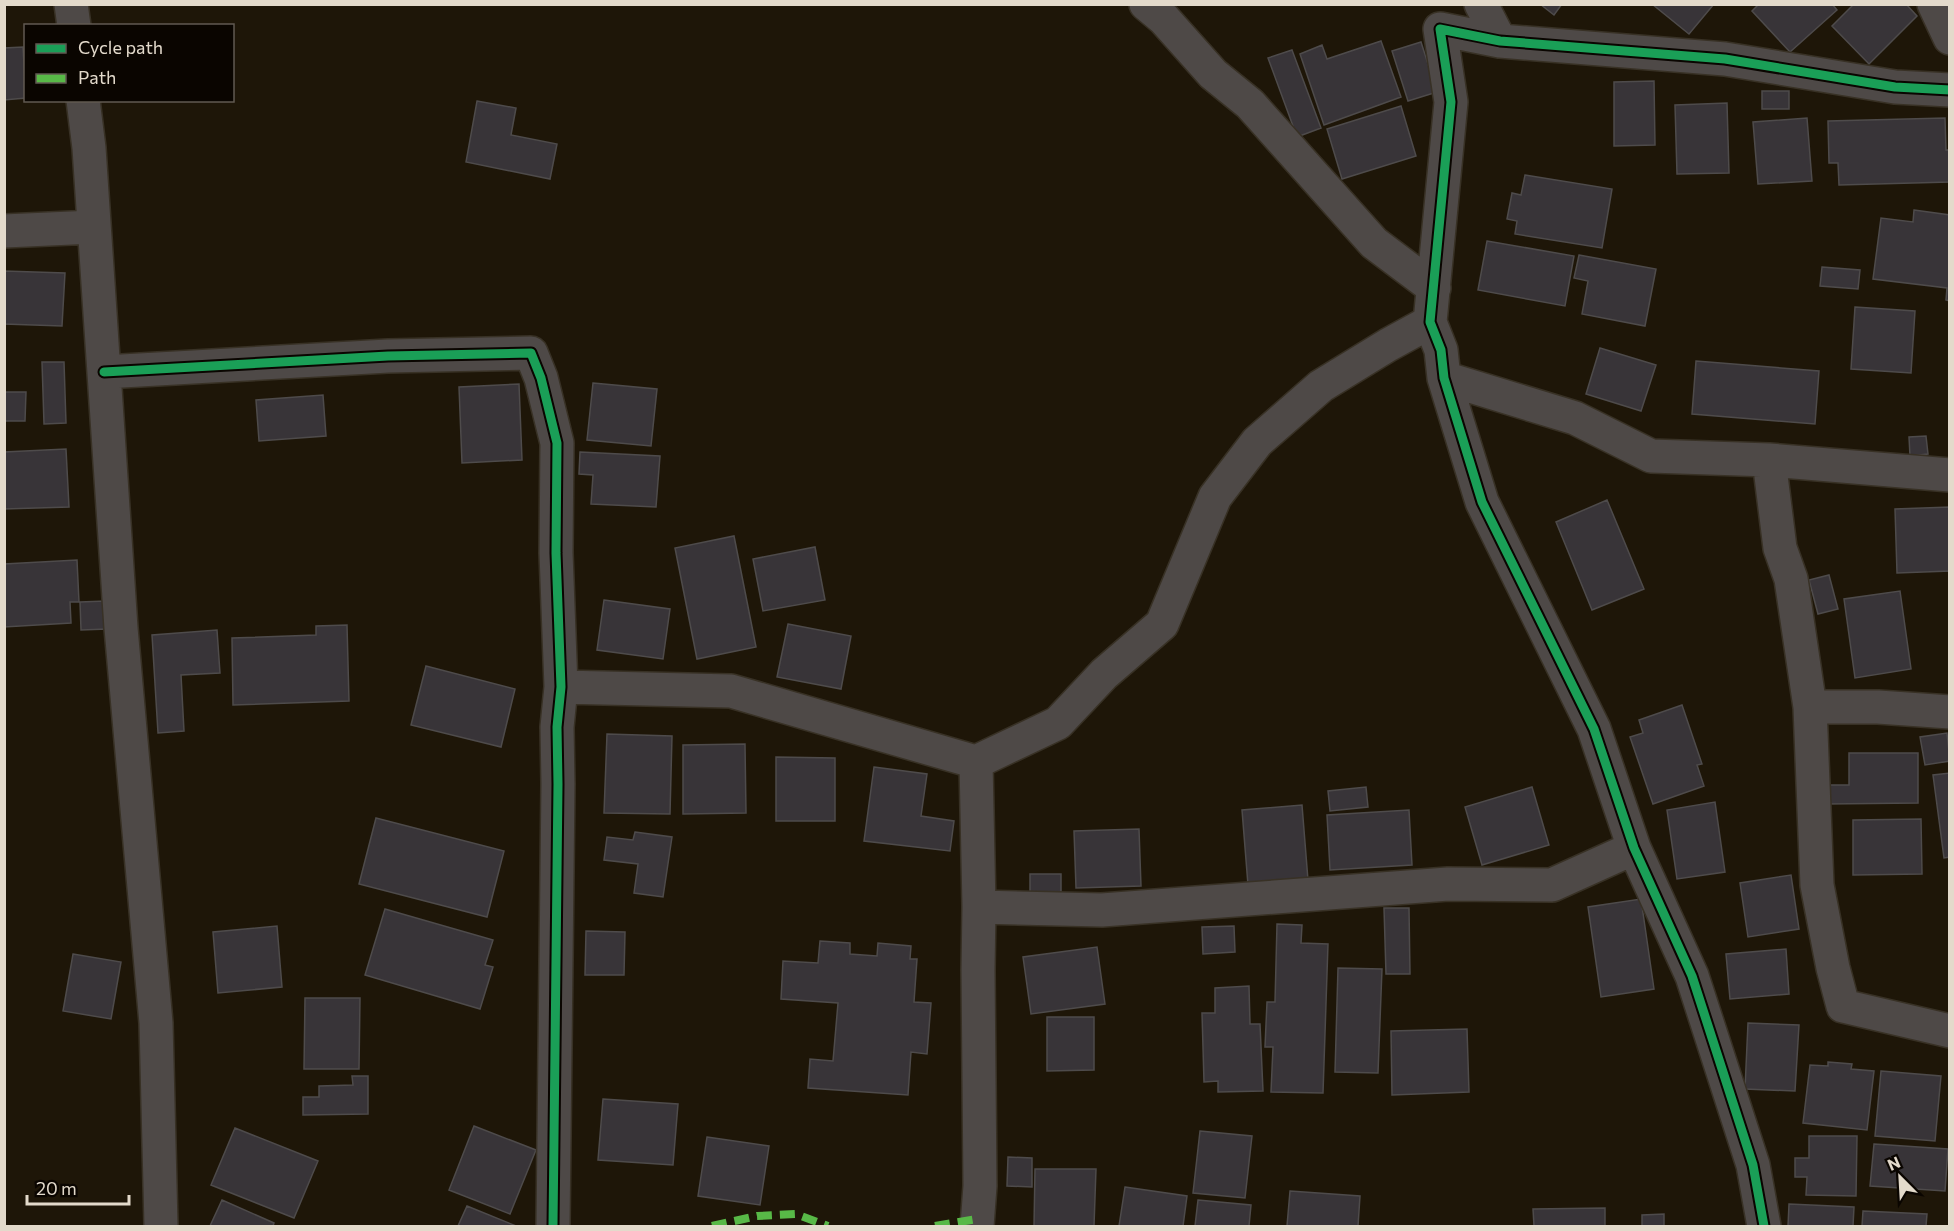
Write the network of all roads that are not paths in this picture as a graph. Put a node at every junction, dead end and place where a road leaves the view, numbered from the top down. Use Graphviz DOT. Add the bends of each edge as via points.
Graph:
graph roads {
  1 [pos="71,4"];
  2 [pos="1146,4"];
  3 [pos="1481,4"];
  4 [pos="1934,4"];
  5 [pos="74,24"];
  6 [pos="1950,38"];
  7 [pos="1500,41"];
  8 [pos="1950,90"];
  9 [pos="83,102"];
  10 [pos="94,227"];
  11 [pos="4,231"];
  12 [pos="1434,288"];
  13 [pos="1430,322"];
  14 [pos="104,372"];
  15 [pos="1444,378"];
  16 [pos="1769,460"];
  17 [pos="1950,475"];
  18 [pos="561,687"];
  19 [pos="1810,707"];
  20 [pos="1950,712"];
  21 [pos="976,762"];
  22 [pos="1634,848"];
  23 [pos="980,907"];
  24 [pos="1950,1031"];
  25 [pos="983,1224"];
  26 [pos="161,1227"];
  27 [pos="553,1227"];
  28 [pos="1764,1227"];
  1 -- 5 [label="street"];
  2 -- 12 [label="street" via="1213,74 1250,104 1374,243"];
  3 -- 7 [label="street"];
  4 -- 6 [label="street"];
  7 -- 8 [label="street" via="1725,59 1895,87"];
  7 -- 12 [label="street" via="1440,29 1451,102"];
  9 -- 10 [label="street"];
  10 -- 11 [label="street"];
  10 -- 14 [label="street"];
  12 -- 13 [label="street"];
  13 -- 15 [label="street" via="1441,350"];
  13 -- 21 [label="street" via="1321,386 1257,442 1215,497 1162,624 1104,674 1058,723"];
  14 -- 18 [label="street" via="531,352 557,443"];
  14 -- 26 [label="street" via="121,628 156,1023"];
  15 -- 16 [label="street" via="1575,418 1651,456"];
  15 -- 22 [label="street" via="1482,502 1594,729"];
  16 -- 17 [label="street"];
  16 -- 19 [label="street" via="1780,548 1791,579"];
  18 -- 21 [label="street" via="731,691"];
  18 -- 27 [label="street" via="557,727"];
  19 -- 20 [label="street"];
  19 -- 24 [label="street" via="1817,885 1843,1006"];
  21 -- 23 [label="street"];
  22 -- 23 [label="street" via="1552,885 1448,884 1102,910"];
  22 -- 28 [label="street" via="1692,976 1753,1165"];
  23 -- 25 [label="street"];
}
